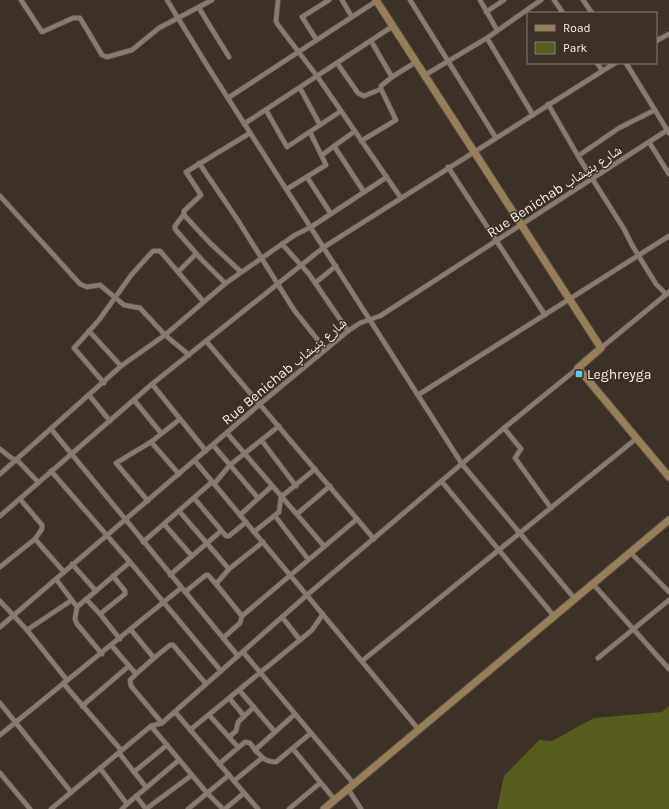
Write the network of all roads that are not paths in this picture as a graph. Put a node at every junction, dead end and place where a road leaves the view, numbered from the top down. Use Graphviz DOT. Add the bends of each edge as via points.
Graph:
graph roads {
  1 [pos="21,0"];
  2 [pos="167,0"];
  3 [pos="212,0"];
  4 [pos="278,0"];
  5 [pos="329,0"];
  6 [pos="342,0"];
  7 [pos="377,0"];
  8 [pos="410,0"];
  9 [pos="480,0"];
  10 [pos="504,0"];
  11 [pos="541,0"];
  12 [pos="554,0"];
  13 [pos="583,0"];
  14 [pos="199,8"];
  15 [pos="486,12"];
  16 [pos="562,12"];
  17 [pos="591,12"];
  18 [pos="352,17"];
  19 [pos="179,19"];
  20 [pos="393,26"];
  21 [pos="497,30"];
  22 [pos="669,34"];
  23 [pos="487,38"];
  24 [pos="316,39"];
  25 [pos="657,40"];
  26 [pos="371,41"];
  27 [pos="297,51"];
  28 [pos="230,57"];
  29 [pos="416,62"];
  30 [pos="449,62"];
  31 [pos="338,64"];
  32 [pos="598,64"];
  33 [pos="612,64"];
  34 [pos="627,64"];
  35 [pos="602,70"];
  36 [pos="317,76"];
  37 [pos="425,76"];
  38 [pos="392,77"];
  39 [pos="300,88"];
  40 [pos="381,89"];
  41 [pos="228,98"];
  42 [pos="548,104"];
  43 [pos="266,110"];
  44 [pos="654,110"];
  45 [pos="341,111"];
  46 [pos="533,115"];
  47 [pos="244,124"];
  48 [pos="320,125"];
  49 [pos="668,131"];
  50 [pos="310,132"];
  51 [pos="355,132"];
  52 [pos="250,133"];
  53 [pos="496,138"];
  54 [pos="361,140"];
  55 [pos="649,142"];
  56 [pos="334,146"];
  57 [pos="474,151"];
  58 [pos="322,155"];
  59 [pos="578,156"];
  60 [pos="199,164"];
  61 [pos="448,168"];
  62 [pos="669,174"];
  63 [pos="307,177"];
  64 [pos="387,177"];
  65 [pos="592,179"];
  66 [pos="287,189"];
  67 [pos="364,192"];
  68 [pos="0,196"];
  69 [pos="401,198"];
  70 [pos="184,214"];
  71 [pos="331,214"];
  72 [pos="522,225"];
  73 [pos="311,227"];
  74 [pos="669,236"];
  75 [pos="497,242"];
  76 [pos="282,244"];
  77 [pos="324,247"];
  78 [pos="196,254"];
  79 [pos="639,255"];
  80 [pos="261,258"];
  81 [pos="301,266"];
  82 [pos="336,266"];
  83 [pos="178,272"];
  84 [pos="241,272"];
  85 [pos="225,283"];
  86 [pos="315,283"];
  87 [pos="278,284"];
  88 [pos="668,293"];
  89 [pos="115,298"];
  90 [pos="570,299"];
  91 [pos="203,301"];
  92 [pos="545,315"];
  93 [pos="370,320"];
  94 [pos="89,331"];
  95 [pos="348,331"];
  96 [pos="165,335"];
  97 [pos="206,341"];
  98 [pos="601,348"];
  99 [pos="325,349"];
  100 [pos="189,356"];
  101 [pos="121,366"];
  102 [pos="578,368"];
  103 [pos="104,383"];
  104 [pos="152,384"];
  105 [pos="89,395"];
  106 [pos="418,395"];
  107 [pos="134,400"];
  108 [pos="260,404"];
  109 [pos="180,419"];
  110 [pos="110,421"];
  111 [pos="279,426"];
  112 [pos="504,428"];
  113 [pos="51,429"];
  114 [pos="161,433"];
  115 [pos="227,433"];
  116 [pos="637,438"];
  117 [pos="262,441"];
  118 [pos="151,442"];
  119 [pos="213,445"];
  120 [pos="0,449"];
  121 [pos="206,451"];
  122 [pos="71,452"];
  123 [pos="245,454"];
  124 [pos="15,460"];
  125 [pos="195,461"];
  126 [pos="462,464"];
  127 [pos="230,465"];
  128 [pos="315,469"];
  129 [pos="51,471"];
  130 [pos="0,474"];
  131 [pos="179,474"];
  132 [pos="669,476"];
  133 [pos="38,482"];
  134 [pos="442,482"];
  135 [pos="213,483"];
  136 [pos="272,486"];
  137 [pos="296,486"];
  138 [pos="330,486"];
  139 [pos="281,497"];
  140 [pos="194,498"];
  141 [pos="258,498"];
  142 [pos="20,499"];
  143 [pos="148,501"];
  144 [pos="551,508"];
  145 [pos="179,511"];
  146 [pos="297,514"];
  147 [pos="240,515"];
  148 [pos="0,516"];
  149 [pos="275,516"];
  150 [pos="357,519"];
  151 [pos="125,520"];
  152 [pos="669,520"];
  153 [pos="246,522"];
  154 [pos="164,524"];
  155 [pos="221,531"];
  156 [pos="254,532"];
  157 [pos="520,533"];
  158 [pos="107,535"];
  159 [pos="35,539"];
  160 [pos="374,539"];
  161 [pos="143,542"];
  162 [pos="263,542"];
  163 [pos="207,543"];
  164 [pos="324,546"];
  165 [pos="499,551"];
  166 [pos="630,552"];
  167 [pos="192,556"];
  168 [pos="308,559"];
  169 [pos="130,562"];
  170 [pos="72,564"];
  171 [pos="0,567"];
  172 [pos="229,569"];
  173 [pos="64,572"];
  174 [pos="170,575"];
  175 [pos="290,575"];
  176 [pos="113,576"];
  177 [pos="56,579"];
  178 [pos="216,584"];
  179 [pos="593,584"];
  180 [pos="183,590"];
  181 [pos="96,591"];
  182 [pos="669,592"];
  183 [pos="307,595"];
  184 [pos="86,599"];
  185 [pos="575,599"];
  186 [pos="72,600"];
  187 [pos="669,600"];
  188 [pos="0,601"];
  189 [pos="164,603"];
  190 [pos="77,607"];
  191 [pos="100,614"];
  192 [pos="322,614"];
  193 [pos="15,615"];
  194 [pos="242,616"];
  195 [pos="554,616"];
  196 [pos="282,617"];
  197 [pos="0,627"];
  198 [pos="634,629"];
  199 [pos="27,630"];
  200 [pos="131,630"];
  201 [pos="223,638"];
  202 [pos="120,639"];
  203 [pos="300,640"];
  204 [pos="112,646"];
  205 [pos="243,652"];
  206 [pos="102,654"];
  207 [pos="238,656"];
  208 [pos="154,658"];
  209 [pos="598,658"];
  210 [pos="362,662"];
  211 [pos="129,666"];
  212 [pos="669,669"];
  213 [pos="221,671"];
  214 [pos="260,673"];
  215 [pos="136,674"];
  216 [pos="65,682"];
  217 [pos="206,684"];
  218 [pos="240,691"];
  219 [pos="230,699"];
  220 [pos="0,703"];
  221 [pos="82,706"];
  222 [pos="254,707"];
  223 [pos="175,712"];
  224 [pos="295,714"];
  225 [pos="209,715"];
  226 [pos="244,716"];
  227 [pos="15,722"];
  228 [pos="162,723"];
  229 [pos="151,726"];
  230 [pos="190,730"];
  231 [pos="419,730"];
  232 [pos="275,732"];
  233 [pos="311,734"];
  234 [pos="0,735"];
  235 [pos="229,737"];
  236 [pos="167,745"];
  237 [pos="238,747"];
  238 [pos="293,749"];
  239 [pos="255,750"];
  240 [pos="120,751"];
  241 [pos="262,758"];
  242 [pos="179,760"];
  243 [pos="219,764"];
  244 [pos="100,768"];
  245 [pos="134,772"];
  246 [pos="0,773"];
  247 [pos="192,775"];
  248 [pos="229,775"];
  249 [pos="234,781"];
  250 [pos="320,783"];
  251 [pos="146,787"];
  252 [pos="351,787"];
  253 [pos="71,792"];
  254 [pos="207,793"];
  255 [pos="244,793"];
  256 [pos="136,796"];
  257 [pos="335,800"];
  258 [pos="56,804"];
  259 [pos="127,804"];
  260 [pos="30,809"];
  261 [pos="51,809"];
  262 [pos="60,809"];
  263 [pos="122,809"];
  264 [pos="146,809"];
  265 [pos="188,809"];
  266 [pos="224,809"];
  267 [pos="258,809"];
  268 [pos="288,809"];
  269 [pos="324,809"];
  270 [pos="361,809"];
  1 -- 19 [label="street" via="42,32 73,18 80,18 102,55 107,57 132,50 160,28"];
  2 -- 19 [label="street"];
  3 -- 14 [label="street"];
  4 -- 27 [label="street" via="276,21"];
  5 -- 24 [label="street" via="302,17"];
  6 -- 18 [label="street"];
  7 -- 18 [label="street"];
  7 -- 20 [label="street"];
  8 -- 30 [label="street"];
  9 -- 15 [label="street"];
  10 -- 15 [label="street"];
  11 -- 21 [label="street"];
  12 -- 16 [label="street"];
  13 -- 17 [label="street"];
  14 -- 19 [label="street"];
  14 -- 28 [label="street"];
  15 -- 21 [label="street"];
  18 -- 24 [label="street"];
  19 -- 41 [label="street"];
  20 -- 26 [label="street"];
  20 -- 29 [label="street"];
  21 -- 23 [label="street"];
  22 -- 25 [label="street"];
  23 -- 30 [label="street"];
  23 -- 46 [label="street"];
  24 -- 27 [label="street"];
  26 -- 31 [label="street"];
  26 -- 38 [label="street"];
  27 -- 36 [label="street"];
  27 -- 41 [label="street"];
  29 -- 37 [label="street"];
  29 -- 38 [label="street"];
  30 -- 37 [label="street"];
  30 -- 53 [label="street"];
  31 -- 36 [label="street"];
  31 -- 40 [label="street" via="358,93 364,96"];
  32 -- 35 [label="street"];
  33 -- 35 [label="street"];
  34 -- 44 [label="street"];
  35 -- 42 [label="street"];
  36 -- 39 [label="street"];
  36 -- 45 [label="street"];
  37 -- 57 [label="street"];
  38 -- 40 [label="street"];
  39 -- 43 [label="street"];
  39 -- 48 [label="street"];
  40 -- 54 [label="street" via="396,120"];
  41 -- 47 [label="street"];
  42 -- 46 [label="street"];
  42 -- 59 [label="street"];
  43 -- 47 [label="street"];
  43 -- 50 [label="street" via="287,147"];
  44 -- 49 [label="street"];
  44 -- 59 [label="street" via="619,128"];
  45 -- 48 [label="street"];
  45 -- 51 [label="street"];
  46 -- 53 [label="street"];
  47 -- 52 [label="street"];
  48 -- 50 [label="street"];
  49 -- 55 [label="street, Rue Benichab شارع بنيشاب"];
  50 -- 58 [label="street"];
  51 -- 54 [label="street"];
  51 -- 56 [label="street"];
  52 -- 60 [label="street"];
  52 -- 66 [label="street"];
  53 -- 57 [label="street"];
  54 -- 64 [label="street"];
  55 -- 62 [label="street"];
  55 -- 65 [label="street, Rue Benichab شارع بنيشاب"];
  56 -- 58 [label="street"];
  56 -- 67 [label="street"];
  57 -- 61 [label="street"];
  57 -- 72 [label="street"];
  58 -- 63 [label="street" via="326,166"];
  59 -- 65 [label="street"];
  60 -- 70 [label="street" via="186,173 201,194"];
  60 -- 80 [label="street"];
  61 -- 69 [label="street"];
  61 -- 75 [label="street"];
  63 -- 66 [label="street"];
  63 -- 71 [label="street"];
  64 -- 67 [label="street"];
  64 -- 69 [label="street"];
  65 -- 72 [label="street, Rue Benichab شارع بنيشاب"];
  65 -- 79 [label="street"];
  66 -- 73 [label="street"];
  67 -- 71 [label="street"];
  68 -- 89 [label="street" via="80,284 87,287 100,285"];
  69 -- 77 [label="street"];
  70 -- 78 [label="street" via="174,228"];
  70 -- 84 [label="street"];
  71 -- 73 [label="street"];
  72 -- 75 [label="street, Rue Benichab شارع بنيشاب"];
  72 -- 90 [label="street"];
  73 -- 76 [label="street"];
  73 -- 77 [label="street"];
  74 -- 79 [label="street"];
  75 -- 92 [label="street"];
  75 -- 93 [label="street, Rue Benichab شارع بنيشاب"];
  76 -- 80 [label="street"];
  76 -- 81 [label="street"];
  77 -- 81 [label="street"];
  77 -- 82 [label="street"];
  78 -- 83 [label="street"];
  78 -- 85 [label="street"];
  79 -- 88 [label="street" via="656,284"];
  79 -- 90 [label="street"];
  80 -- 84 [label="street"];
  80 -- 87 [label="street"];
  81 -- 86 [label="street"];
  81 -- 87 [label="street"];
  82 -- 86 [label="street"];
  82 -- 93 [label="street"];
  83 -- 89 [label="street" via="160,251 156,250 132,274"];
  83 -- 91 [label="street"];
  84 -- 85 [label="street"];
  85 -- 91 [label="street"];
  86 -- 95 [label="street"];
  87 -- 97 [label="street"];
  87 -- 99 [label="street" via="294,310"];
  88 -- 98 [label="street"];
  89 -- 94 [label="street"];
  89 -- 96 [label="street" via="124,305 140,308"];
  90 -- 92 [label="street"];
  90 -- 98 [label="street"];
  91 -- 96 [label="street"];
  92 -- 106 [label="street"];
  93 -- 95 [label="street, Rue Benichab شارع بنيشاب"];
  93 -- 106 [label="street"];
  94 -- 101 [label="street"];
  94 -- 103 [label="street" via="74,348"];
  95 -- 99 [label="street, Rue Benichab شارع بنيشاب"];
  96 -- 100 [label="street"];
  96 -- 101 [label="street"];
  97 -- 100 [label="street"];
  97 -- 108 [label="street"];
  98 -- 102 [label="street"];
  99 -- 108 [label="street, Rue Benichab شارع بنيشاب"];
  100 -- 104 [label="street"];
  101 -- 103 [label="street"];
  102 -- 112 [label="street"];
  102 -- 116 [label="street"];
  103 -- 105 [label="street"];
  104 -- 107 [label="street"];
  104 -- 109 [label="street"];
  105 -- 110 [label="street"];
  105 -- 113 [label="street"];
  106 -- 126 [label="street"];
  107 -- 110 [label="street"];
  107 -- 114 [label="street"];
  108 -- 111 [label="street"];
  108 -- 115 [label="street, Rue Benichab شارع بنيشاب"];
  109 -- 114 [label="street"];
  109 -- 121 [label="street"];
  110 -- 122 [label="street"];
  111 -- 117 [label="street"];
  111 -- 128 [label="street"];
  112 -- 126 [label="street"];
  112 -- 144 [label="street" via="521,449 515,456 516,459"];
  113 -- 122 [label="street"];
  113 -- 124 [label="street"];
  114 -- 118 [label="street"];
  115 -- 119 [label="street, Rue Benichab شارع بنيشاب"];
  115 -- 123 [label="street"];
  116 -- 132 [label="street"];
  116 -- 144 [label="street"];
  117 -- 123 [label="street"];
  117 -- 137 [label="street"];
  118 -- 131 [label="street"];
  118 -- 143 [label="street" via="116,462"];
  119 -- 121 [label="street, Rue Benichab شارع بنيشاب"];
  119 -- 127 [label="street"];
  120 -- 124 [label="street"];
  121 -- 125 [label="street, Rue Benichab شارع بنيشاب"];
  122 -- 129 [label="street"];
  122 -- 151 [label="street"];
  123 -- 127 [label="street"];
  123 -- 136 [label="street"];
  124 -- 130 [label="street"];
  124 -- 133 [label="street"];
  125 -- 131 [label="street, Rue Benichab شارع بنيشاب"];
  125 -- 135 [label="street"];
  126 -- 134 [label="street"];
  126 -- 157 [label="street"];
  127 -- 135 [label="street"];
  127 -- 141 [label="street"];
  128 -- 137 [label="street"];
  128 -- 138 [label="street"];
  129 -- 133 [label="street"];
  129 -- 158 [label="street"];
  131 -- 143 [label="street, Rue Benichab شارع بنيشاب"];
  133 -- 142 [label="street"];
  134 -- 160 [label="street"];
  134 -- 165 [label="street"];
  135 -- 140 [label="street"];
  135 -- 147 [label="street"];
  136 -- 139 [label="street"];
  136 -- 141 [label="street"];
  137 -- 139 [label="street"];
  138 -- 146 [label="street"];
  138 -- 150 [label="street"];
  139 -- 146 [label="street"];
  139 -- 149 [label="street" via="280,510"];
  140 -- 145 [label="street"];
  140 -- 155 [label="street"];
  141 -- 147 [label="street"];
  142 -- 148 [label="street"];
  142 -- 159 [label="street" via="42,525 42,531"];
  143 -- 151 [label="street, Rue Benichab شارع بنيشاب"];
  144 -- 157 [label="street"];
  145 -- 154 [label="street"];
  145 -- 163 [label="street"];
  146 -- 164 [label="street"];
  147 -- 153 [label="street"];
  149 -- 156 [label="street"];
  149 -- 168 [label="street"];
  150 -- 160 [label="street"];
  150 -- 164 [label="street"];
  151 -- 158 [label="street, Rue Benichab شارع بنيشاب"];
  151 -- 161 [label="street"];
  152 -- 166 [label="street"];
  153 -- 155 [label="street" via="228,536"];
  153 -- 156 [label="street"];
  154 -- 161 [label="street"];
  154 -- 167 [label="street"];
  155 -- 163 [label="street"];
  156 -- 162 [label="street"];
  157 -- 165 [label="street"];
  157 -- 185 [label="street"];
  158 -- 169 [label="street"];
  158 -- 170 [label="street, Rue Benichab شارع بنيشاب"];
  159 -- 171 [label="street"];
  159 -- 173 [label="street"];
  160 -- 183 [label="street"];
  161 -- 174 [label="street"];
  162 -- 172 [label="street"];
  162 -- 175 [label="street"];
  163 -- 167 [label="street"];
  163 -- 172 [label="street"];
  164 -- 168 [label="street"];
  165 -- 195 [label="street"];
  165 -- 210 [label="street"];
  166 -- 179 [label="street"];
  166 -- 182 [label="street"];
  167 -- 174 [label="street"];
  168 -- 175 [label="street"];
  169 -- 176 [label="street"];
  169 -- 189 [label="street"];
  170 -- 173 [label="street, Rue Benichab شارع بنيشاب"];
  170 -- 181 [label="street"];
  172 -- 178 [label="street"];
  173 -- 177 [label="street, Rue Benichab شارع بنيشاب"];
  174 -- 180 [label="street"];
  175 -- 183 [label="street"];
  175 -- 194 [label="street"];
  176 -- 181 [label="street"];
  176 -- 191 [label="street" via="125,594"];
  177 -- 186 [label="street"];
  177 -- 193 [label="street, Rue Benichab شارع بنيشاب"];
  178 -- 180 [label="street" via="206,575"];
  178 -- 194 [label="street"];
  179 -- 185 [label="street"];
  179 -- 198 [label="street"];
  180 -- 189 [label="street"];
  180 -- 201 [label="street"];
  181 -- 184 [label="street"];
  183 -- 192 [label="street"];
  183 -- 196 [label="street"];
  184 -- 190 [label="street"];
  184 -- 191 [label="street"];
  185 -- 195 [label="street"];
  186 -- 190 [label="street"];
  186 -- 199 [label="street"];
  187 -- 198 [label="street"];
  188 -- 193 [label="street"];
  189 -- 200 [label="street"];
  189 -- 213 [label="street"];
  190 -- 206 [label="street" via="77,624"];
  191 -- 202 [label="street"];
  192 -- 203 [label="street" via="312,630"];
  192 -- 210 [label="street"];
  193 -- 197 [label="street, Rue Benichab شارع بنيشاب"];
  193 -- 199 [label="street"];
  194 -- 201 [label="street" via="240,623"];
  195 -- 231 [label="street"];
  196 -- 203 [label="street"];
  196 -- 205 [label="street"];
  198 -- 209 [label="street"];
  198 -- 212 [label="street"];
  199 -- 216 [label="street"];
  200 -- 202 [label="street"];
  200 -- 208 [label="street"];
  201 -- 207 [label="street"];
  202 -- 204 [label="street"];
  203 -- 214 [label="street"];
  204 -- 206 [label="street"];
  204 -- 211 [label="street"];
  205 -- 207 [label="street"];
  205 -- 214 [label="street"];
  206 -- 216 [label="street"];
  207 -- 213 [label="street"];
  208 -- 215 [label="street"];
  208 -- 217 [label="street" via="173,645"];
  210 -- 231 [label="street"];
  211 -- 215 [label="street"];
  211 -- 221 [label="street"];
  213 -- 217 [label="street"];
  214 -- 218 [label="street"];
  214 -- 224 [label="street"];
  215 -- 228 [label="street" via="130,680 130,684"];
  216 -- 221 [label="street"];
  216 -- 227 [label="street"];
  217 -- 223 [label="street"];
  218 -- 219 [label="street"];
  218 -- 222 [label="street"];
  219 -- 225 [label="street"];
  219 -- 226 [label="street"];
  220 -- 227 [label="street"];
  221 -- 240 [label="street"];
  222 -- 226 [label="street"];
  222 -- 232 [label="street"];
  223 -- 228 [label="street"];
  223 -- 230 [label="street"];
  224 -- 232 [label="street"];
  224 -- 233 [label="street"];
  225 -- 230 [label="street"];
  225 -- 235 [label="street"];
  226 -- 235 [label="street" via="238,722 236,731"];
  227 -- 234 [label="street"];
  227 -- 253 [label="street"];
  228 -- 229 [label="street"];
  229 -- 236 [label="street"];
  229 -- 240 [label="street"];
  230 -- 243 [label="street"];
  231 -- 252 [label="street"];
  232 -- 239 [label="street"];
  233 -- 238 [label="street"];
  233 -- 252 [label="street"];
  235 -- 237 [label="street"];
  236 -- 242 [label="street"];
  236 -- 245 [label="street"];
  237 -- 239 [label="street" via="248,742"];
  237 -- 243 [label="street"];
  238 -- 241 [label="street" via="276,762"];
  238 -- 250 [label="street"];
  239 -- 241 [label="street"];
  240 -- 244 [label="street"];
  240 -- 245 [label="street"];
  241 -- 249 [label="street"];
  242 -- 247 [label="street"];
  242 -- 251 [label="street"];
  243 -- 248 [label="street"];
  244 -- 253 [label="street"];
  244 -- 259 [label="street"];
  245 -- 251 [label="street"];
  246 -- 260 [label="street"];
  247 -- 254 [label="street"];
  247 -- 264 [label="street"];
  248 -- 249 [label="street"];
  248 -- 254 [label="street"];
  249 -- 255 [label="street"];
  250 -- 257 [label="street"];
  250 -- 268 [label="street"];
  251 -- 256 [label="street"];
  252 -- 257 [label="street"];
  252 -- 270 [label="street"];
  253 -- 258 [label="street"];
  254 -- 265 [label="street"];
  254 -- 266 [label="street"];
  255 -- 266 [label="street"];
  255 -- 267 [label="street"];
  256 -- 259 [label="street"];
  256 -- 264 [label="street"];
  257 -- 269 [label="street"];
  258 -- 261 [label="street"];
  258 -- 262 [label="street"];
  259 -- 263 [label="street"];
}
